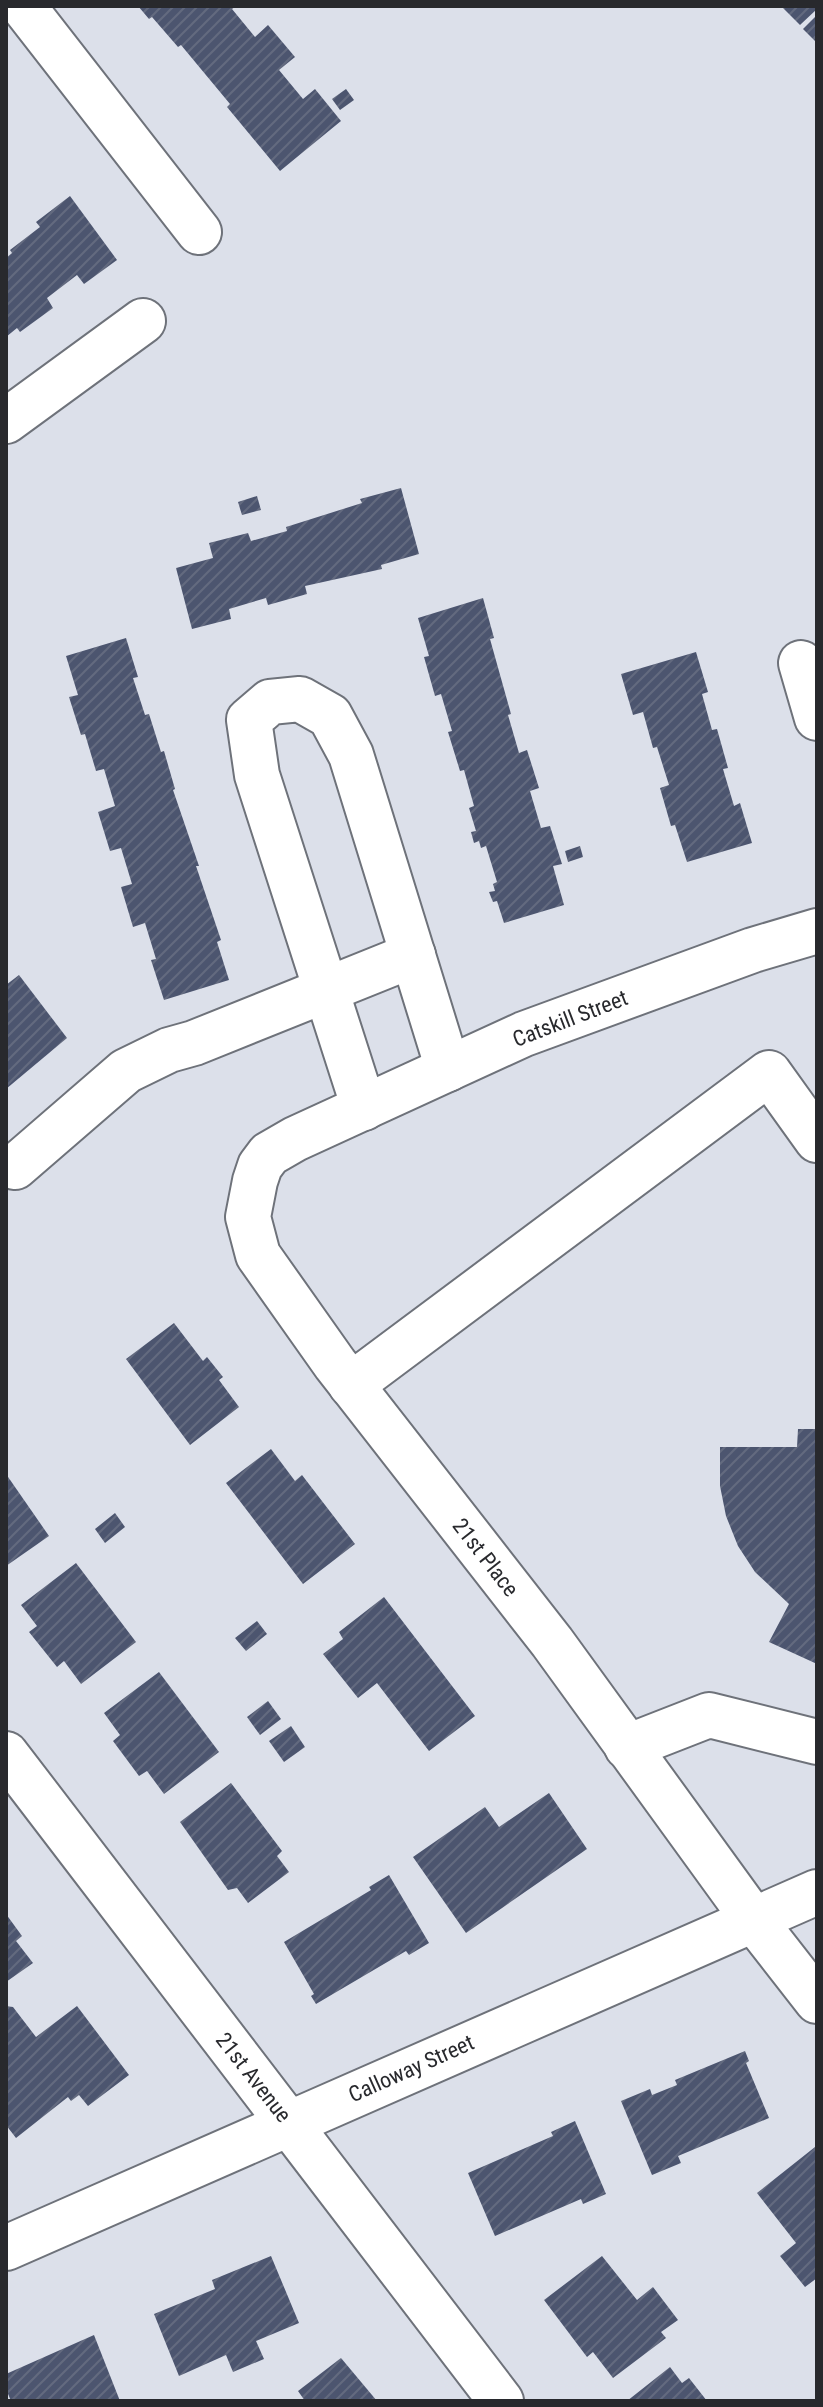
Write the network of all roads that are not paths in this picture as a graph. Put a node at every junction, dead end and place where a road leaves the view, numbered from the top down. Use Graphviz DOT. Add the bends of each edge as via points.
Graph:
graph roads {
  1 [pos="23,6"];
  2 [pos="199,232"];
  3 [pos="143,321"];
  4 [pos="6,421"];
  5 [pos="801,663"];
  6 [pos="817,718"];
  7 [pos="817,931"];
  8 [pos="413,955"];
  9 [pos="326,990"];
  10 [pos="448,1069"];
  11 [pos="347,1116"];
  12 [pos="817,1140"];
  13 [pos="15,1167"];
  14 [pos="351,1385"];
  15 [pos="817,1742"];
  16 [pos="627,1747"];
  17 [pos="6,1754"];
  18 [pos="817,1892"];
  19 [pos="753,1919"];
  20 [pos="817,2001"];
  21 [pos="288,2122"];
  22 [pos="6,2248"];
  23 [pos="501,2401"];
  1 -- 2 [label="street"];
  3 -- 4 [label="street"];
  5 -- 6 [label="street"];
  7 -- 10 [label="street, Catskill Street" via="538,1029"];
  8 -- 9 [label="street"];
  8 -- 9 [label="street" via="351,755 330,716 300,699 270,702 249,720 257,775"];
  8 -- 10 [label="street"];
  9 -- 11 [label="street"];
  9 -- 13 [label="street" via="126,1071"];
  10 -- 11 [label="street, Catskill Street"];
  11 -- 14 [label="street, 21st Place" via="269,1154 260,1166 248,1217 258,1255"];
  12 -- 14 [label="street" via="769,1073"];
  14 -- 16 [label="street, 21st Place" via="552,1642"];
  15 -- 16 [label="street" via="709,1715"];
  16 -- 19 [label="street, 21st Place"];
  17 -- 21 [label="street, 21st Avenue"];
  18 -- 19 [label="street, Calloway Street"];
  19 -- 20 [label="street, 21st Place"];
  19 -- 21 [label="street, Calloway Street"];
  21 -- 22 [label="street, Calloway Street"];
  21 -- 23 [label="street, 21st Avenue"];
}
